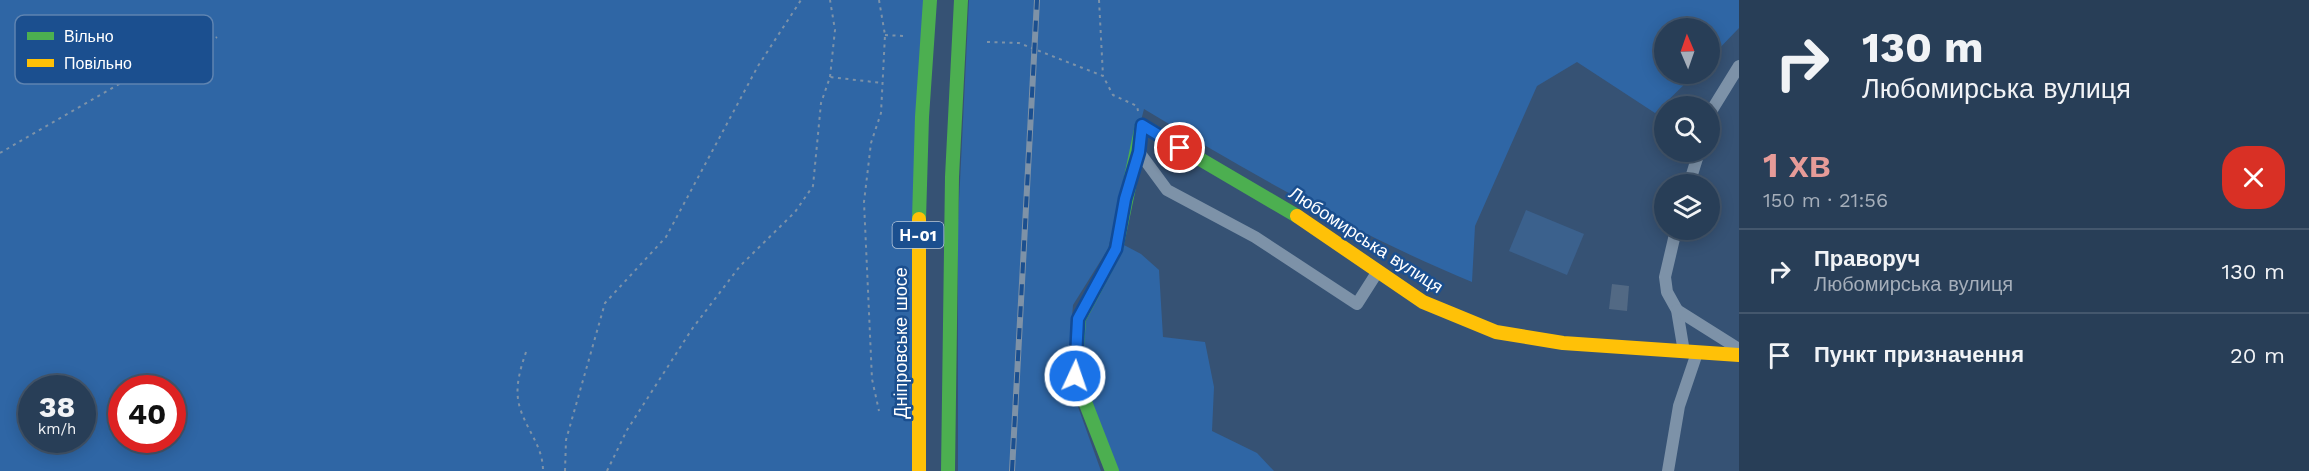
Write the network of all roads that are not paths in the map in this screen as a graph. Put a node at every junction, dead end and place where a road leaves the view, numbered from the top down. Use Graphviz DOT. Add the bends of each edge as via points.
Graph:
graph roads {
  1 [pos="930,0"];
  2 [pos="961,0"];
  3 [pos="1739,66"];
  4 [pos="1720,97"];
  5 [pos="1139,152"];
  6 [pos="1674,240"];
  7 [pos="1378,271"];
  8 [pos="1677,310"];
  9 [pos="1739,349"];
  10 [pos="1690,352"];
  11 [pos="1739,355"];
  12 [pos="919,471"];
  13 [pos="948,471"];
  14 [pos="1112,471"];
  15 [pos="1668,471"];
  1 -- 12 [label="street, Дніпровське шосе / Н-01" via="918,198"];
  2 -- 13 [label="street, Н-01" via="949,252"];
  3 -- 4 [label="street"];
  5 -- 7 [label="street, Любомирська вулиця" via="1142,125 1299,217"];
  5 -- 7 [label="street" via="1167,190 1256,237 1357,304"];
  5 -- 14 [label="street" via="1116,249 1078,319 1075,376"];
  6 -- 8 [label="street" via="1665,277 1667,292"];
  7 -- 10 [label="street, Любомирська вулиця" via="1423,302 1496,332 1563,343"];
  8 -- 9 [label="street"];
  8 -- 10 [label="street"];
  10 -- 11 [label="street, Любомирська вулиця"];
  10 -- 15 [label="street"];
}
